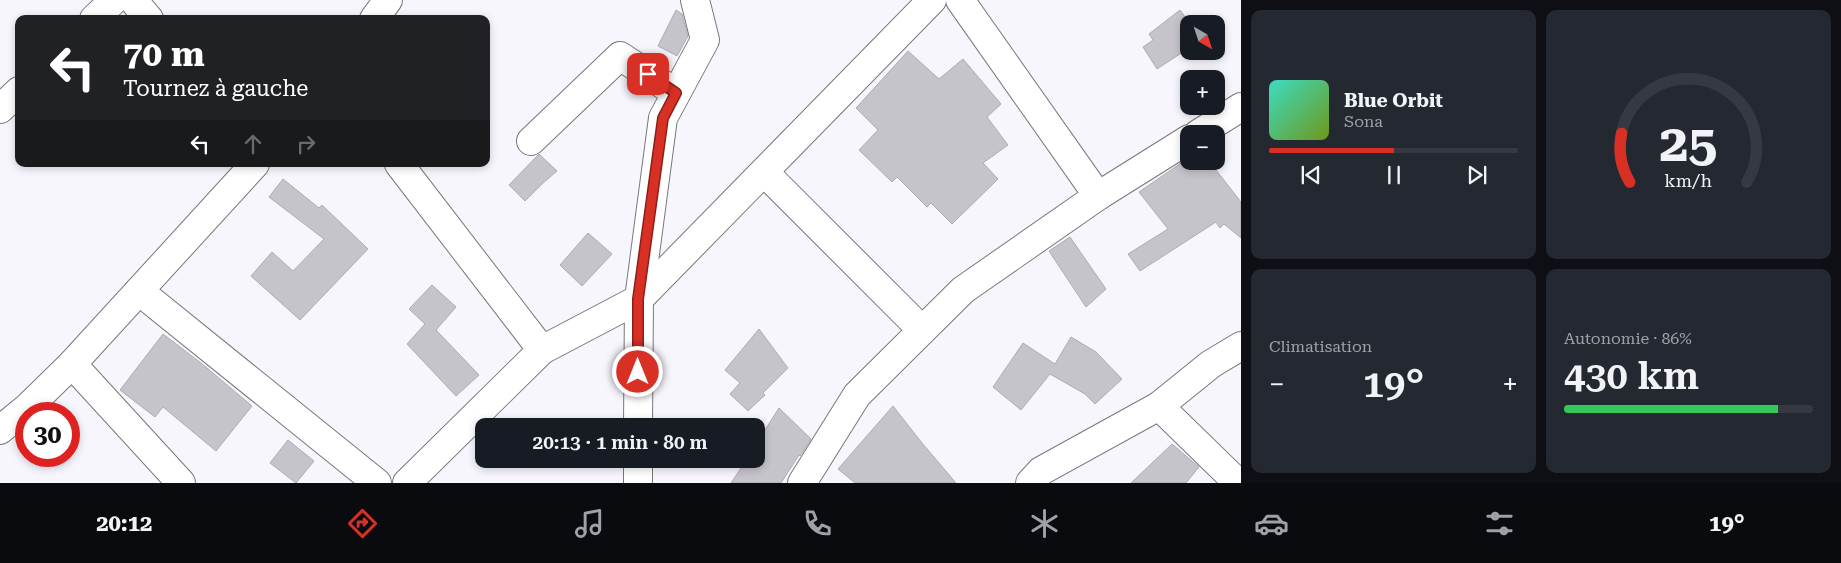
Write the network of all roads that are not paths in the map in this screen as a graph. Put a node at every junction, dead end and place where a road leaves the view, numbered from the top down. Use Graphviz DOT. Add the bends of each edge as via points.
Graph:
graph roads {
  1 [pos="114,0"];
  2 [pos="133,0"];
  3 [pos="695,0"];
  4 [pos="932,0"];
  5 [pos="960,0"];
  6 [pos="98,15"];
  7 [pos="146,15"];
  8 [pos="676,93"];
  9 [pos="15,95"];
  10 [pos="1241,107"];
  11 [pos="0,109"];
  12 [pos="1212,125"];
  13 [pos="531,141"];
  14 [pos="1180,146"];
  15 [pos="252,167"];
  16 [pos="401,167"];
  17 [pos="764,172"];
  18 [pos="1098,196"];
  19 [pos="138,291"];
  20 [pos="638,299"];
  21 [pos="922,330"];
  22 [pos="1241,346"];
  23 [pos="542,350"];
  24 [pos="72,364"];
  25 [pos="1159,406"];
  26 [pos="638,418"];
  27 [pos="0,430"];
  28 [pos="638,468"];
  29 [pos="181,483"];
  30 [pos="377,483"];
  31 [pos="407,483"];
  32 [pos="638,483"];
  33 [pos="802,483"];
  34 [pos="1030,483"];
  35 [pos="1238,483"];
  1 -- 6 [label="street"];
  2 -- 7 [label="street"];
  3 -- 8 [label="street" via="705,40"];
  4 -- 17 [label="street"];
  5 -- 18 [label="street"];
  8 -- 13 [label="street" via="620,56"];
  8 -- 20 [label="street" via="663,118"];
  9 -- 11 [label="street"];
  10 -- 12 [label="street"];
  14 -- 18 [label="street"];
  15 -- 19 [label="street"];
  16 -- 23 [label="street"];
  17 -- 20 [label="street"];
  17 -- 21 [label="street"];
  18 -- 21 [label="street" via="962,290"];
  19 -- 24 [label="street"];
  19 -- 30 [label="street"];
  20 -- 23 [label="street"];
  20 -- 26 [label="street"];
  21 -- 33 [label="street" via="857,395"];
  22 -- 25 [label="street" via="1211,364"];
  23 -- 31 [label="street"];
  24 -- 27 [label="street"];
  24 -- 29 [label="street"];
  25 -- 34 [label="street" via="1041,471"];
  25 -- 35 [label="street"];
  28 -- 32 [label="street"];
}
